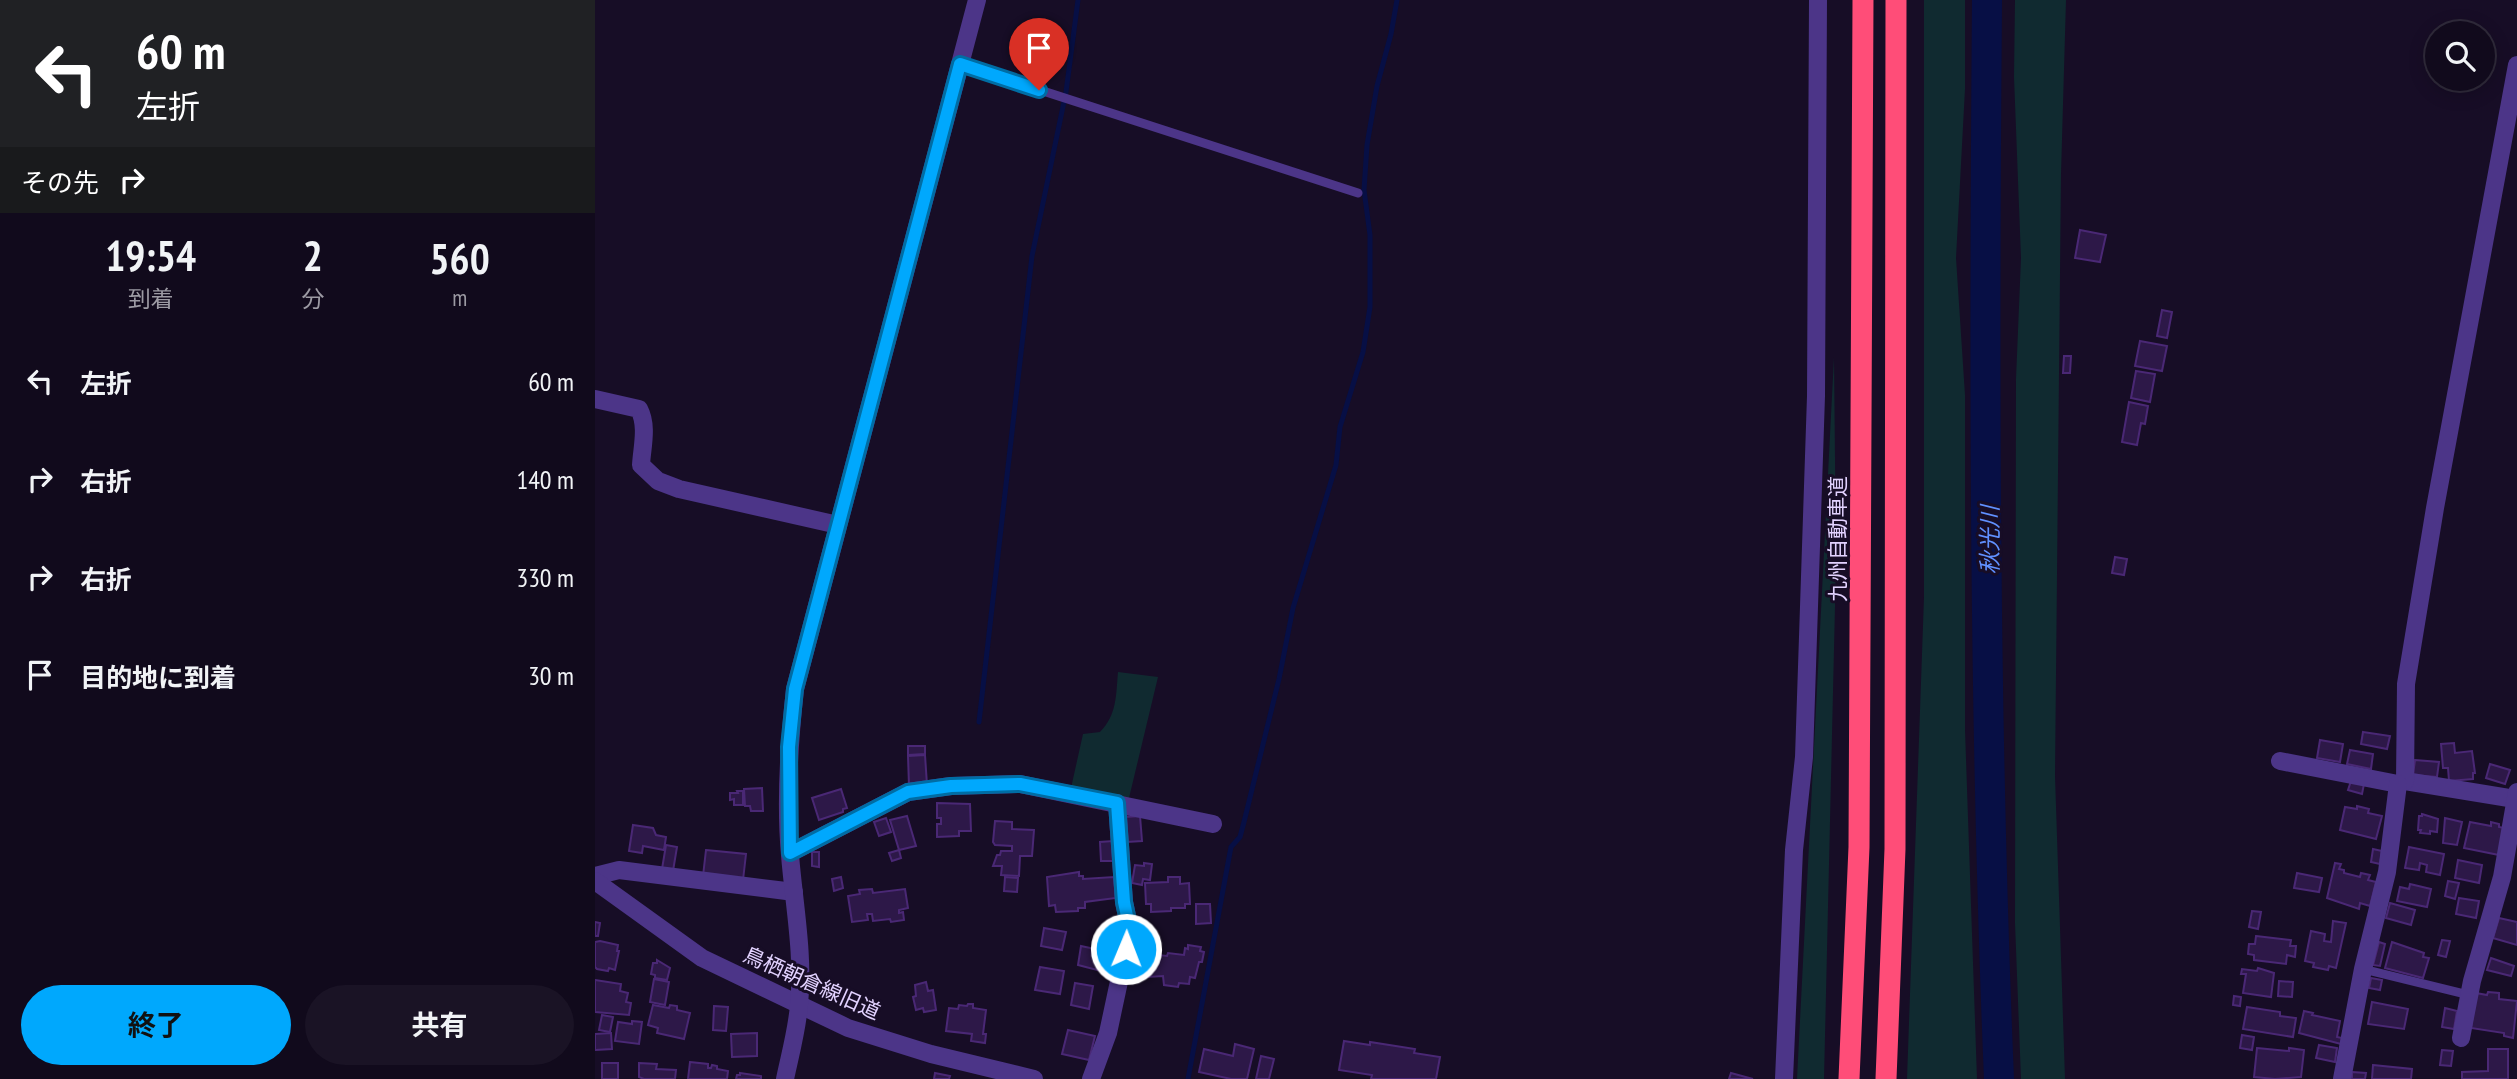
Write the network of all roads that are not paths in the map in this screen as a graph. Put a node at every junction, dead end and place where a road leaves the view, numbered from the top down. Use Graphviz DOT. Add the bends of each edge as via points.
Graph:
graph roads {
  1 [pos="977,0"];
  2 [pos="1818,0"];
  3 [pos="1863,0"];
  4 [pos="1896,0"];
  5 [pos="960,64"];
  6 [pos="2517,65"];
  7 [pos="1358,193"];
  8 [pos="595,399"];
  9 [pos="838,524"];
  10 [pos="2280,761"];
  11 [pos="2402,783"];
  12 [pos="2516,795"];
  13 [pos="1117,803"];
  14 [pos="1213,824"];
  15 [pos="790,853"];
  16 [pos="2511,858"];
  17 [pos="595,878"];
  18 [pos="794,892"];
  19 [pos="2363,969"];
  20 [pos="2469,995"];
  21 [pos="799,1004"];
  22 [pos="2461,1038"];
  23 [pos="785,1079"];
  24 [pos="1034,1079"];
  25 [pos="1091,1079"];
  26 [pos="1784,1079"];
  27 [pos="1849,1079"];
  28 [pos="1886,1079"];
  29 [pos="2343,1079"];
  1 -- 5 [label="street"];
  2 -- 26 [label="street" via="1817,396 1804,757 1794,850"];
  3 -- 27 [label="highway, 九州自動車道" via="1859,847"];
  4 -- 28 [label="highway" via="1895,835"];
  5 -- 7 [label="lane"];
  5 -- 9 [label="street"];
  6 -- 11 [label="street" via="2406,684"];
  8 -- 9 [label="street" via="639,410 644,426 641,465 657,481"];
  9 -- 15 [label="street" via="795,689 789,747"];
  10 -- 11 [label="street"];
  11 -- 12 [label="street"];
  11 -- 19 [label="street"];
  12 -- 16 [label="street"];
  13 -- 14 [label="street"];
  13 -- 15 [label="street" via="1020,784 908,792"];
  13 -- 25 [label="street" via="1130,930 1108,1032"];
  15 -- 18 [label="street"];
  16 -- 20 [label="street"];
  17 -- 18 [label="street" via="619,870"];
  17 -- 21 [label="street, 鳥栖朝倉線旧道" via="702,958"];
  18 -- 21 [label="street"];
  19 -- 20 [label="lane"];
  19 -- 29 [label="street"];
  20 -- 22 [label="street"];
  21 -- 23 [label="street"];
  21 -- 24 [label="street, 鳥栖朝倉線旧道" via="848,1028"];
}
